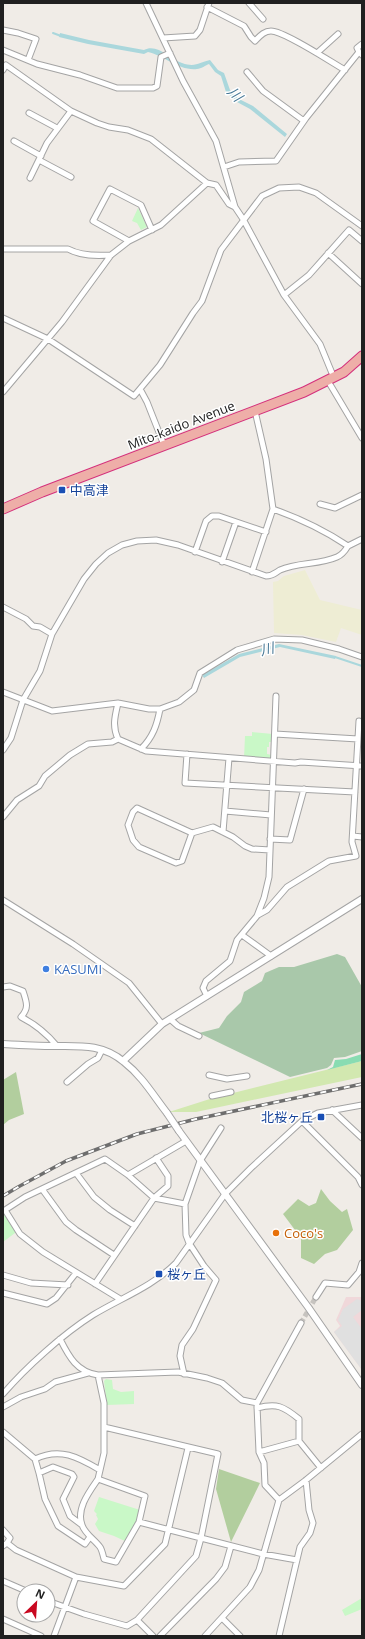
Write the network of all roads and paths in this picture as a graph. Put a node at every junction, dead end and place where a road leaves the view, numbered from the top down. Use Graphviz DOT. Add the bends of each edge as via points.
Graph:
graph roads {
  1 [pos="146,3"];
  2 [pos="249,3"];
  3 [pos="208,5"];
  4 [pos="263,19"];
  5 [pos="3,30"];
  6 [pos="338,34"];
  7 [pos="163,38"];
  8 [pos="362,44"];
  9 [pos="3,50"];
  10 [pos="170,53"];
  11 [pos="317,53"];
  12 [pos="360,54"];
  13 [pos="28,60"];
  14 [pos="3,70"];
  15 [pos="345,70"];
  16 [pos="247,72"];
  17 [pos="71,111"];
  18 [pos="29,113"];
  19 [pos="304,121"];
  20 [pos="57,128"];
  21 [pos="14,141"];
  22 [pos="40,158"];
  23 [pos="224,167"];
  24 [pos="71,177"];
  25 [pos="30,178"];
  26 [pos="207,183"];
  27 [pos="235,207"];
  28 [pos="243,219"];
  29 [pos="362,226"];
  30 [pos="152,230"];
  31 [pos="129,241"];
  32 [pos="362,241"];
  33 [pos="3,248"];
  34 [pos="328,253"];
  35 [pos="111,255"];
  36 [pos="362,284"];
  37 [pos="284,295"];
  38 [pos="3,318"];
  39 [pos="48,339"];
  40 [pos="361,360"];
  41 [pos="331,379"];
  42 [pos="4,389"];
  43 [pos="140,389"];
  44 [pos="255,411"];
  45 [pos="362,438"];
  46 [pos="164,445"];
  47 [pos="362,495"];
  48 [pos="320,504"];
  49 [pos="3,509"];
  50 [pos="273,509"];
  51 [pos="236,522"];
  52 [pos="266,532"];
  53 [pos="362,539"];
  54 [pos="348,546"];
  55 [pos="195,552"];
  56 [pos="222,562"];
  57 [pos="252,572"];
  58 [pos="3,607"];
  59 [pos="52,634"];
  60 [pos="362,657"];
  61 [pos="3,692"];
  62 [pos="276,696"];
  63 [pos="23,700"];
  64 [pos="118,703"];
  65 [pos="160,709"];
  66 [pos="359,721"];
  67 [pos="275,734"];
  68 [pos="118,739"];
  69 [pos="358,739"];
  70 [pos="141,749"];
  71 [pos="3,750"];
  72 [pos="187,754"];
  73 [pos="229,758"];
  74 [pos="274,762"];
  75 [pos="359,766"];
  76 [pos="227,785"];
  77 [pos="273,787"];
  78 [pos="304,789"];
  79 [pos="355,792"];
  80 [pos="225,811"];
  81 [pos="271,815"];
  82 [pos="3,817"];
  83 [pos="223,832"];
  84 [pos="192,833"];
  85 [pos="353,836"];
  86 [pos="362,837"];
  87 [pos="270,839"];
  88 [pos="270,850"];
  89 [pos="362,899"];
  90 [pos="3,900"];
  91 [pos="257,916"];
  92 [pos="242,935"];
  93 [pos="270,956"];
  94 [pos="3,987"];
  95 [pos="207,996"];
  96 [pos="170,1019"];
  97 [pos="162,1024"];
  98 [pos="199,1036"];
  99 [pos="3,1044"];
  100 [pos="57,1046"];
  101 [pos="102,1050"];
  102 [pos="123,1061"];
  103 [pos="209,1075"];
  104 [pos="246,1076"];
  105 [pos="67,1082"];
  106 [pos="231,1092"];
  107 [pos="212,1096"];
  108 [pos="362,1105"];
  109 [pos="332,1110"];
  110 [pos="302,1121"];
  111 [pos="221,1128"];
  112 [pos="362,1138"];
  113 [pos="186,1141"];
  114 [pos="156,1158"];
  115 [pos="200,1161"];
  116 [pos="76,1173"];
  117 [pos="128,1175"];
  118 [pos="362,1185"];
  119 [pos="42,1189"];
  120 [pos="225,1194"];
  121 [pos="154,1198"];
  122 [pos="185,1204"];
  123 [pos="135,1226"];
  124 [pos="189,1243"];
  125 [pos="114,1255"];
  126 [pos="362,1263"];
  127 [pos="76,1273"];
  128 [pos="3,1275"];
  129 [pos="95,1284"];
  130 [pos="68,1285"];
  131 [pos="3,1293"];
  132 [pos="316,1297"];
  133 [pos="120,1299"];
  134 [pos="301,1323"];
  135 [pos="60,1339"];
  136 [pos="88,1373"];
  137 [pos="184,1374"];
  138 [pos="98,1375"];
  139 [pos="361,1382"];
  140 [pos="3,1394"];
  141 [pos="257,1406"];
  142 [pos="3,1407"];
  143 [pos="104,1427"];
  144 [pos="3,1432"];
  145 [pos="362,1434"];
  146 [pos="299,1441"];
  147 [pos="188,1448"];
  148 [pos="259,1452"];
  149 [pos="35,1460"];
  150 [pos="320,1468"];
  151 [pos="100,1470"];
  152 [pos="39,1473"];
  153 [pos="98,1480"];
  154 [pos="306,1480"];
  155 [pos="279,1500"];
  156 [pos="139,1522"];
  157 [pos="82,1526"];
  158 [pos="3,1530"];
  159 [pos="169,1530"];
  160 [pos="90,1537"];
  161 [pos="201,1538"];
  162 [pos="5,1545"];
  163 [pos="231,1546"];
  164 [pos="263,1554"];
  165 [pos="297,1560"];
  166 [pos="76,1577"];
  167 [pos="3,1581"];
  168 [pos="16,1587"];
  169 [pos="56,1604"];
  170 [pos="64,1608"];
  171 [pos="222,1618"];
  172 [pos="3,1619"];
  173 [pos="137,1620"];
  174 [pos="41,1636"];
  175 [pos="54,1636"];
  176 [pos="153,1636"];
  177 [pos="160,1636"];
  178 [pos="205,1636"];
  179 [pos="240,1636"];
  180 [pos="279,1636"];
  1 -- 7 [label="street"];
  2 -- 4 [label="street"];
  3 -- 7 [label="street" via="200,30 195,36"];
  3 -- 11 [label="street" via="244,26 250,37 255,40 263,33 271,31"];
  5 -- 13 [label="street" via="36,39"];
  6 -- 11 [label="street"];
  7 -- 10 [label="street"];
  8 -- 12 [label="street" via="357,48"];
  9 -- 13 [label="street"];
  10 -- 13 [label="street" via="161,57 156,86 153,88 117,88"];
  10 -- 23 [label="street" via="216,141"];
  11 -- 15 [label="street"];
  12 -- 15 [label="street"];
  14 -- 17 [label="street" via="6,65"];
  15 -- 19 [label="street"];
  16 -- 19 [label="street" via="263,91"];
  17 -- 20 [label="street"];
  17 -- 26 [label="street" via="97,123 151,138"];
  18 -- 20 [label="street"];
  19 -- 23 [label="street" via="276,161 239,162"];
  20 -- 22 [label="street"];
  21 -- 22 [label="street"];
  22 -- 24 [label="street"];
  22 -- 25 [label="street"];
  23 -- 27 [label="street"];
  26 -- 27 [label="street" via="216,185 229,204"];
  26 -- 30 [label="street" via="161,225"];
  27 -- 28 [label="street"];
  28 -- 29 [label="street" via="262,196 279,188 299,187 316,192"];
  28 -- 37 [label="street"];
  28 -- 43 [label="street" via="221,250 202,301 160,365"];
  30 -- 31 [label="street"];
  30 -- 31 [label="street" via="141,205 110,189 93,221"];
  31 -- 35 [label="street"];
  32 -- 34 [label="street" via="349,230"];
  33 -- 35 [label="street" via="68,249 75,253 94,256"];
  34 -- 36 [label="street"];
  34 -- 37 [label="street" via="308,275"];
  35 -- 39 [label="street"];
  37 -- 41 [label="street" via="320,344"];
  38 -- 39 [label="street"];
  39 -- 42 [label="street"];
  39 -- 43 [label="street" via="134,396"];
  40 -- 41 [label="highway, Mito-kaido Avenue"];
  41 -- 44 [label="highway, Mito-kaido Avenue"];
  41 -- 45 [label="street"];
  43 -- 46 [label="street"];
  44 -- 46 [label="highway, Mito-kaido Avenue"];
  44 -- 50 [label="street" via="266,459"];
  46 -- 49 [label="highway, Mito-kaido Avenue"];
  47 -- 48 [label="street" via="335,508"];
  50 -- 52 [label="street"];
  50 -- 54 [label="street" via="325,531"];
  51 -- 52 [label="street"];
  51 -- 55 [label="street" via="212,516 206,521"];
  51 -- 56 [label="street"];
  52 -- 57 [label="street"];
  53 -- 54 [label="street"];
  54 -- 57 [label="street" via="344,553 336,557 293,566 272,576"];
  55 -- 56 [label="street"];
  55 -- 59 [label="street" via="156,540 122,546 108,553 84,579"];
  56 -- 57 [label="street"];
  58 -- 59 [label="street" via="26,619 33,626"];
  59 -- 63 [label="street" via="40,671"];
  60 -- 65 [label="street" via="302,640 274,639 237,650 200,673 194,690 179,702"];
  61 -- 63 [label="street"];
  62 -- 67 [label="street"];
  63 -- 64 [label="street" via="52,710"];
  63 -- 71 [label="street" via="11,738"];
  64 -- 65 [label="street"];
  64 -- 68 [label="street" via="114,730"];
  65 -- 70 [label="street" via="157,725 149,741"];
  66 -- 69 [label="street"];
  67 -- 69 [label="street"];
  67 -- 74 [label="street"];
  68 -- 70 [label="street"];
  68 -- 82 [label="street" via="88,744 70,755 45,776 39,786 17,800"];
  69 -- 75 [label="street"];
  70 -- 72 [label="street"];
  72 -- 73 [label="street"];
  72 -- 76 [label="street" via="185,783"];
  73 -- 74 [label="street"];
  73 -- 76 [label="street"];
  74 -- 75 [label="street"];
  74 -- 77 [label="street"];
  75 -- 79 [label="street"];
  76 -- 77 [label="street"];
  76 -- 80 [label="street"];
  77 -- 78 [label="street"];
  77 -- 81 [label="street"];
  78 -- 79 [label="street"];
  78 -- 87 [label="street" via="290,840"];
  79 -- 85 [label="street"];
  80 -- 81 [label="street"];
  80 -- 83 [label="street"];
  81 -- 87 [label="street"];
  83 -- 84 [label="street" via="213,827"];
  83 -- 88 [label="street" via="252,849"];
  84 -- 84 [label="street" via="182,861 176,863 139,847 133,840 128,825 137,808"];
  85 -- 86 [label="street"];
  85 -- 91 [label="street" via="356,856 329,861 287,888 267,910"];
  87 -- 88 [label="street"];
  88 -- 91 [label="street" via="269,877"];
  89 -- 93 [label="street"];
  90 -- 97 [label="street" via="73,944 128,983"];
  91 -- 92 [label="street"];
  92 -- 93 [label="street"];
  92 -- 95 [label="street" via="237,940 230,961 206,981 203,988"];
  93 -- 95 [label="street"];
  94 -- 100 [label="street" via="10,986 23,991 28,1003 27,1010 21,1017 50,1037"];
  95 -- 96 [label="street"];
  96 -- 97 [label="street"];
  96 -- 98 [label="street"];
  97 -- 102 [label="street"];
  99 -- 100 [label="street"];
  100 -- 101 [label="street" via="88,1046"];
  101 -- 102 [label="street"];
  101 -- 105 [label="street" via="98,1058"];
  102 -- 113 [label="street, bridge" via="148,1087"];
  103 -- 104 [label="street" via="227,1079"];
  106 -- 107 [label="street"];
  108 -- 109 [label="street"];
  109 -- 110 [label="street" via="318,1113"];
  109 -- 112 [label="street"];
  110 -- 118 [label="street" via="358,1177"];
  110 -- 120 [label="street"];
  111 -- 115 [label="street"];
  113 -- 114 [label="street"];
  113 -- 115 [label="street"];
  114 -- 117 [label="street"];
  114 -- 121 [label="street" via="168,1176 168,1186"];
  115 -- 120 [label="street"];
  115 -- 122 [label="street"];
  116 -- 117 [label="street" via="105,1159"];
  116 -- 119 [label="street"];
  116 -- 123 [label="street" via="94,1197"];
  117 -- 121 [label="street"];
  119 -- 125 [label="street" via="66,1222"];
  119 -- 127 [label="street" via="5,1210 20,1234"];
  120 -- 124 [label="street"];
  120 -- 139 [label="street"];
  121 -- 122 [label="street"];
  121 -- 123 [label="street"];
  122 -- 124 [label="street" via="186,1235"];
  123 -- 125 [label="street"];
  124 -- 133 [label="street" via="176,1264 163,1276 144,1289"];
  124 -- 137 [label="street" via="216,1280 193,1329 182,1345 180,1356"];
  125 -- 129 [label="street"];
  126 -- 132 [label="street" via="348,1285 325,1283"];
  127 -- 129 [label="street"];
  127 -- 130 [label="street"];
  128 -- 130 [label="street" via="31,1283"];
  129 -- 133 [label="street"];
  130 -- 131 [label="street" via="47,1304"];
  133 -- 135 [label="street"];
  134 -- 141 [label="street"];
  135 -- 136 [label="street" via="71,1359"];
  135 -- 140 [label="street"];
  136 -- 138 [label="street"];
  136 -- 142 [label="street" via="55,1382"];
  137 -- 138 [label="street" via="178,1372"];
  137 -- 141 [label="street" via="222,1383 242,1400"];
  138 -- 143 [label="street" via="104,1403"];
  141 -- 146 [label="street" via="272,1405 285,1408 299,1419"];
  141 -- 148 [label="street"];
  143 -- 147 [label="street"];
  143 -- 151 [label="street" via="104,1453"];
  144 -- 149 [label="street"];
  145 -- 150 [label="street"];
  146 -- 148 [label="street"];
  146 -- 150 [label="street"];
  147 -- 159 [label="street"];
  147 -- 161 [label="street" via="218,1454"];
  148 -- 155 [label="street" via="264,1463 265,1485"];
  149 -- 151 [label="street" via="45,1454 62,1454 80,1458"];
  149 -- 152 [label="street"];
  150 -- 154 [label="street"];
  151 -- 153 [label="street"];
  152 -- 157 [label="street" via="53,1467 72,1474 74,1477 63,1499 70,1516"];
  152 -- 160 [label="street" via="45,1499 58,1526 85,1544"];
  153 -- 156 [label="street" via="145,1496"];
  153 -- 157 [label="street" via="83,1502"];
  154 -- 155 [label="street"];
  154 -- 165 [label="street" via="313,1523 310,1533 300,1547"];
  155 -- 164 [label="street"];
  156 -- 159 [label="street"];
  156 -- 160 [label="street" via="116,1562 104,1559 100,1547"];
  157 -- 160 [label="street"];
  158 -- 162 [label="street" via="10,1538"];
  159 -- 161 [label="street"];
  159 -- 166 [label="street" via="165,1544 124,1586"];
  161 -- 163 [label="street"];
  161 -- 173 [label="street" via="196,1556"];
  162 -- 166 [label="street"];
  163 -- 164 [label="street"];
  163 -- 177 [label="street" via="225,1567 216,1579"];
  164 -- 165 [label="street"];
  164 -- 171 [label="street" via="259,1570 250,1587"];
  165 -- 180 [label="street"];
  166 -- 170 [label="street"];
  167 -- 168 [label="street"];
  169 -- 170 [label="street"];
  170 -- 173 [label="street" via="127,1626"];
  170 -- 175 [label="street"];
  171 -- 178 [label="street"];
  171 -- 179 [label="street"];
  172 -- 174 [label="street"];
  173 -- 176 [label="street"];
}
